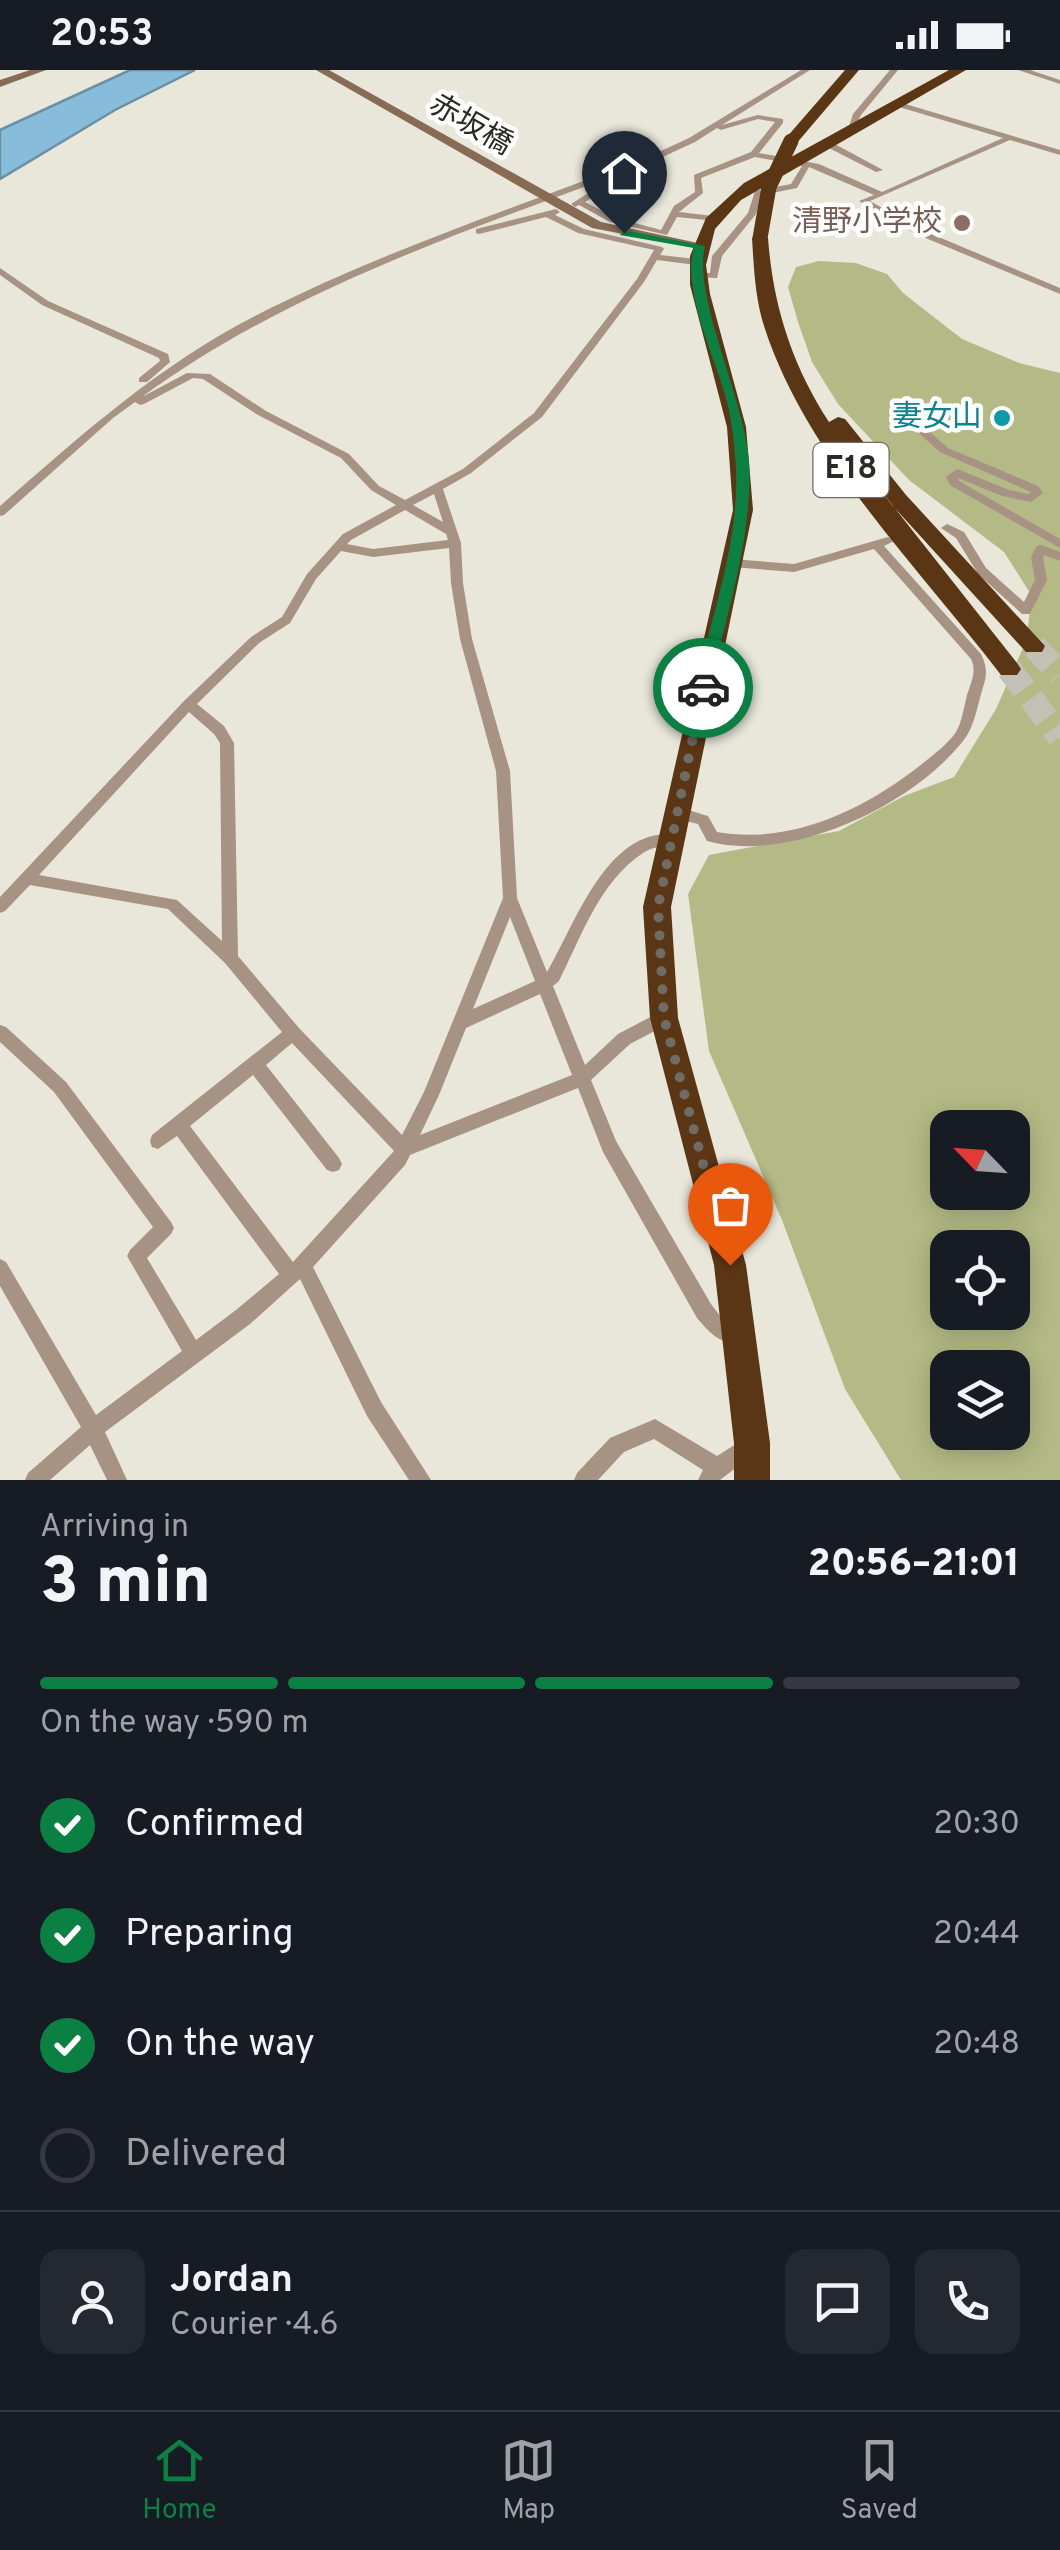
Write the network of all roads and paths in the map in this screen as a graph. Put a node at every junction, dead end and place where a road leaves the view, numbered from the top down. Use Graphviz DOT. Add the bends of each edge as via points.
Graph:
graph roads {
  1 [pos="42,70"];
  2 [pos="321,70"];
  3 [pos="806,70"];
  4 [pos="852,70"];
  5 [pos="866,70"];
  6 [pos="894,70"];
  7 [pos="959,70"];
  8 [pos="1022,70"];
  9 [pos="1060,82"];
  10 [pos="0,84"];
  11 [pos="902,105"];
  12 [pos="850,131"];
  13 [pos="692,140"];
  14 [pos="1006,140"];
  15 [pos="799,141"];
  16 [pos="828,144"];
  17 [pos="754,154"];
  18 [pos="1060,154"];
  19 [pos="651,158"];
  20 [pos="800,162"];
  21 [pos="879,170"];
  22 [pos="882,195"];
  23 [pos="548,206"];
  24 [pos="674,214"];
  25 [pos="713,219"];
  26 [pos="768,237"];
  27 [pos="655,257"];
  28 [pos="698,261"];
  29 [pos="0,272"];
  30 [pos="1060,291"];
  31 [pos="905,404"];
  32 [pos="109,416"];
  33 [pos="438,489"];
  34 [pos="406,506"];
  35 [pos="0,512"];
  36 [pos="947,528"];
  37 [pos="452,537"];
  38 [pos="1060,544"];
  39 [pos="338,546"];
  40 [pos="1060,557"];
  41 [pos="732,563"];
  42 [pos="1034,646"];
  43 [pos="1009,669"];
  44 [pos="189,704"];
  45 [pos="672,826"];
  46 [pos="29,879"];
  47 [pos="510,898"];
  48 [pos="0,906"];
  49 [pos="230,958"];
  50 [pos="545,984"];
  51 [pos="664,1018"];
  52 [pos="458,1024"];
  53 [pos="0,1032"];
  54 [pos="294,1033"];
  55 [pos="255,1064"];
  56 [pos="581,1079"];
  57 [pos="179,1125"];
  58 [pos="158,1142"];
  59 [pos="404,1148"];
  60 [pos="333,1164"];
  61 [pos="0,1268"];
  62 [pos="297,1270"];
  63 [pos="739,1333"];
  64 [pos="192,1351"];
  65 [pos="92,1429"];
  66 [pos="752,1443"];
  67 [pos="713,1474"];
  68 [pos="416,1478"];
  69 [pos="35,1480"];
  70 [pos="117,1480"];
  71 [pos="584,1480"];
  72 [pos="752,1480"];
  1 -- 10 [label="main road"];
  2 -- 23 [label="main road, 赤坂橋"];
  3 -- 13 [label="street"];
  4 -- 15 [label="highway, E18"];
  5 -- 15 [label="highway, E18"];
  6 -- 12 [label="street"];
  7 -- 11 [label="highway"];
  8 -- 9 [label="street"];
  11 -- 12 [label="highway"];
  11 -- 14 [label="street"];
  12 -- 16 [label="highway"];
  13 -- 17 [label="street" via="758,117 780,122"];
  13 -- 19 [label="street"];
  14 -- 18 [label="street"];
  14 -- 22 [label="street"];
  15 -- 26 [label="highway, E18, bridge" via="769,186"];
  16 -- 20 [label="highway"];
  16 -- 21 [label="street"];
  17 -- 20 [label="street"];
  17 -- 24 [label="street" via="697,177 698,193"];
  19 -- 23 [label="street"];
  19 -- 24 [label="street" via="576,204 664,233"];
  20 -- 22 [label="street"];
  20 -- 25 [label="highway" via="732,199"];
  20 -- 28 [label="street" via="794,186 758,193 752,214 717,256 714,276"];
  22 -- 30 [label="street" via="863,202"];
  23 -- 27 [label="street" via="580,231 660,249"];
  23 -- 28 [label="main road, 赤坂橋"];
  23 -- 32 [label="street" via="336,281 257,319"];
  24 -- 25 [label="street"];
  25 -- 28 [label="highway"];
  26 -- 42 [label="highway, E18" via="788,321 830,410 899,500"];
  26 -- 43 [label="highway, E18" via="761,276 770,323 804,400 872,498"];
  27 -- 28 [label="street"];
  27 -- 33 [label="street" via="538,415"];
  28 -- 41 [label="highway" via="742,460 743,510"];
  29 -- 32 [label="street" via="45,303 166,358 113,404"];
  31 -- 38 [label="street" via="916,425 944,450 1036,493 1020,497 957,472 954,483"];
  32 -- 34 [label="street" via="202,375 345,456 375,488"];
  32 -- 35 [label="street"];
  33 -- 34 [label="street"];
  33 -- 37 [label="street"];
  34 -- 37 [label="street"];
  34 -- 39 [label="street"];
  36 -- 40 [label="street" via="1026,611 1042,580 1041,549"];
  37 -- 39 [label="street" via="373,553"];
  37 -- 47 [label="street" via="466,638 505,785"];
  39 -- 44 [label="street" via="286,620"];
  41 -- 45 [label="highway"];
  41 -- 45 [label="street" via="794,568 882,543 982,670 963,733 902,788 858,816 733,844 712,838 704,820"];
  44 -- 46 [label="street"];
  44 -- 49 [label="street" via="227,742"];
  45 -- 50 [label="street" via="620,866"];
  45 -- 51 [label="highway" via="658,907"];
  46 -- 48 [label="street"];
  46 -- 49 [label="street" via="172,904"];
  47 -- 50 [label="street"];
  47 -- 52 [label="street"];
  49 -- 54 [label="street"];
  50 -- 52 [label="street"];
  50 -- 56 [label="street"];
  51 -- 56 [label="street" via="624,1040"];
  51 -- 63 [label="highway" via="730,1265"];
  52 -- 59 [label="street"];
  53 -- 64 [label="street" via="60,1086 165,1228 136,1256"];
  54 -- 55 [label="street"];
  54 -- 59 [label="street"];
  55 -- 57 [label="street"];
  55 -- 60 [label="street"];
  56 -- 59 [label="street"];
  56 -- 63 [label="street" via="668,1254 719,1330"];
  57 -- 58 [label="street"];
  57 -- 62 [label="street"];
  59 -- 62 [label="street"];
  61 -- 65 [label="street"];
  62 -- 64 [label="street"];
  62 -- 68 [label="street"];
  63 -- 66 [label="highway"];
  64 -- 65 [label="street"];
  65 -- 69 [label="street"];
  65 -- 70 [label="street"];
  66 -- 67 [label="street"];
  66 -- 72 [label="highway"];
  67 -- 71 [label="street" via="655,1429 617,1445"];
}
